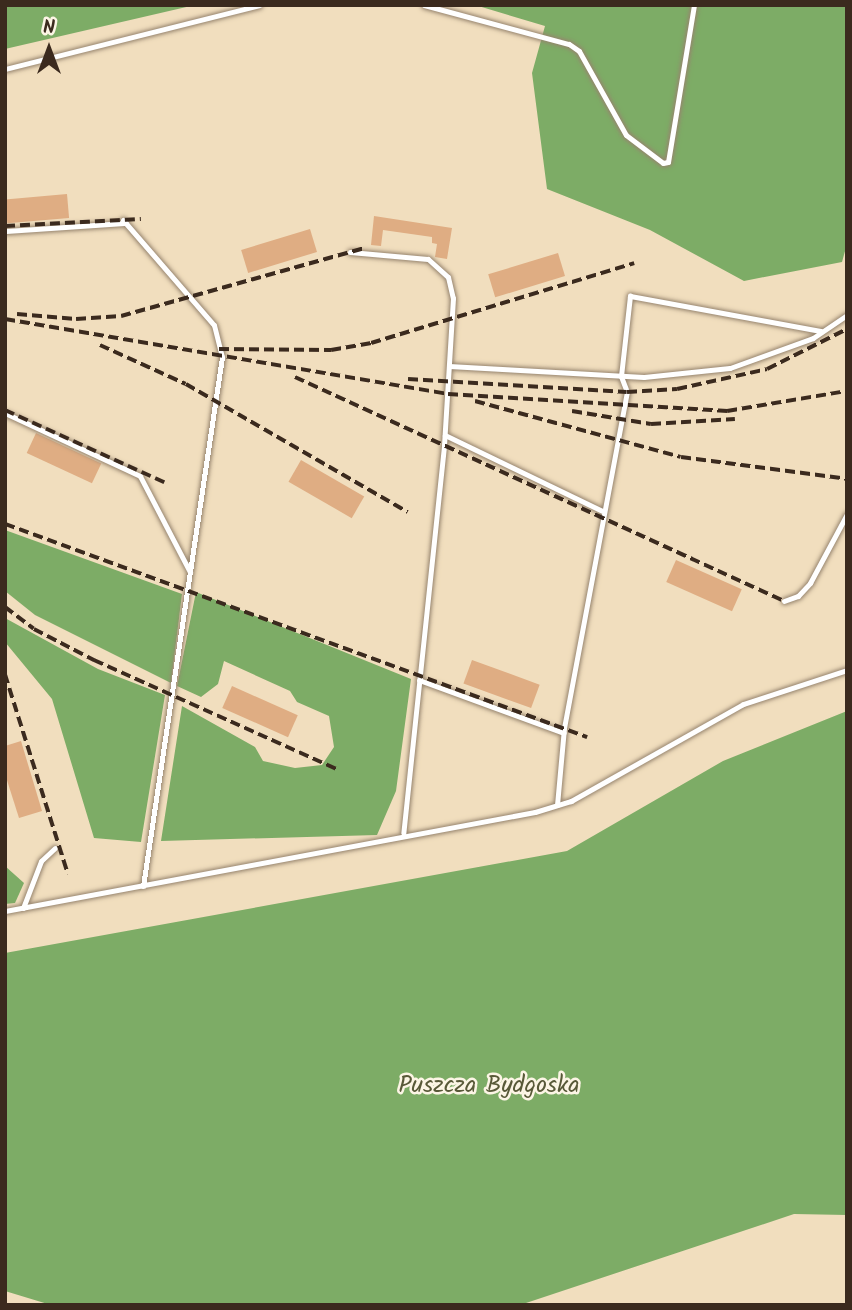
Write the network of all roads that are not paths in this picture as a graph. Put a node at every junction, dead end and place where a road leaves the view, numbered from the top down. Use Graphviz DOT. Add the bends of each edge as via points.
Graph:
graph roads {
  1 [pos="259,5"];
  2 [pos="424,5"];
  3 [pos="694,5"];
  4 [pos="5,69"];
  5 [pos="5,231"];
  6 [pos="350,252"];
  7 [pos="847,314"];
  8 [pos="821,331"];
  9 [pos="449,366"];
  10 [pos="621,376"];
  11 [pos="5,413"];
  12 [pos="445,435"];
  13 [pos="602,512"];
  14 [pos="847,514"];
  15 [pos="190,572"];
  16 [pos="784,601"];
  17 [pos="847,670"];
  18 [pos="419,680"];
  19 [pos="564,733"];
  20 [pos="558,805"];
  21 [pos="402,833"];
  22 [pos="55,848"];
  23 [pos="143,886"];
  24 [pos="23,908"];
  25 [pos="5,911"];
  1 -- 4 [label="lane"];
  2 -- 3 [label="lane" via="569,44 579,51 626,135 663,163 668,162"];
  5 -- 15 [label="lane" via="124,222 214,325 220,338 217,403"];
  6 -- 9 [label="lane" via="420,257 442,270 453,298"];
  7 -- 8 [label="lane"];
  8 -- 10 [label="lane" via="730,368"];
  8 -- 10 [label="lane" via="630,296"];
  9 -- 10 [label="lane"];
  9 -- 12 [label="lane"];
  10 -- 13 [label="lane" via="627,391"];
  11 -- 15 [label="lane" via="140,476"];
  12 -- 13 [label="lane"];
  12 -- 18 [label="lane"];
  13 -- 19 [label="lane"];
  14 -- 16 [label="lane" via="810,583 798,596"];
  15 -- 23 [label="lane"];
  17 -- 20 [label="lane" via="743,704"];
  18 -- 19 [label="lane"];
  18 -- 21 [label="lane"];
  19 -- 20 [label="lane"];
  20 -- 21 [label="lane"];
  21 -- 23 [label="lane"];
  22 -- 24 [label="lane" via="41,861"];
  23 -- 24 [label="lane"];
  24 -- 25 [label="lane"];
}
